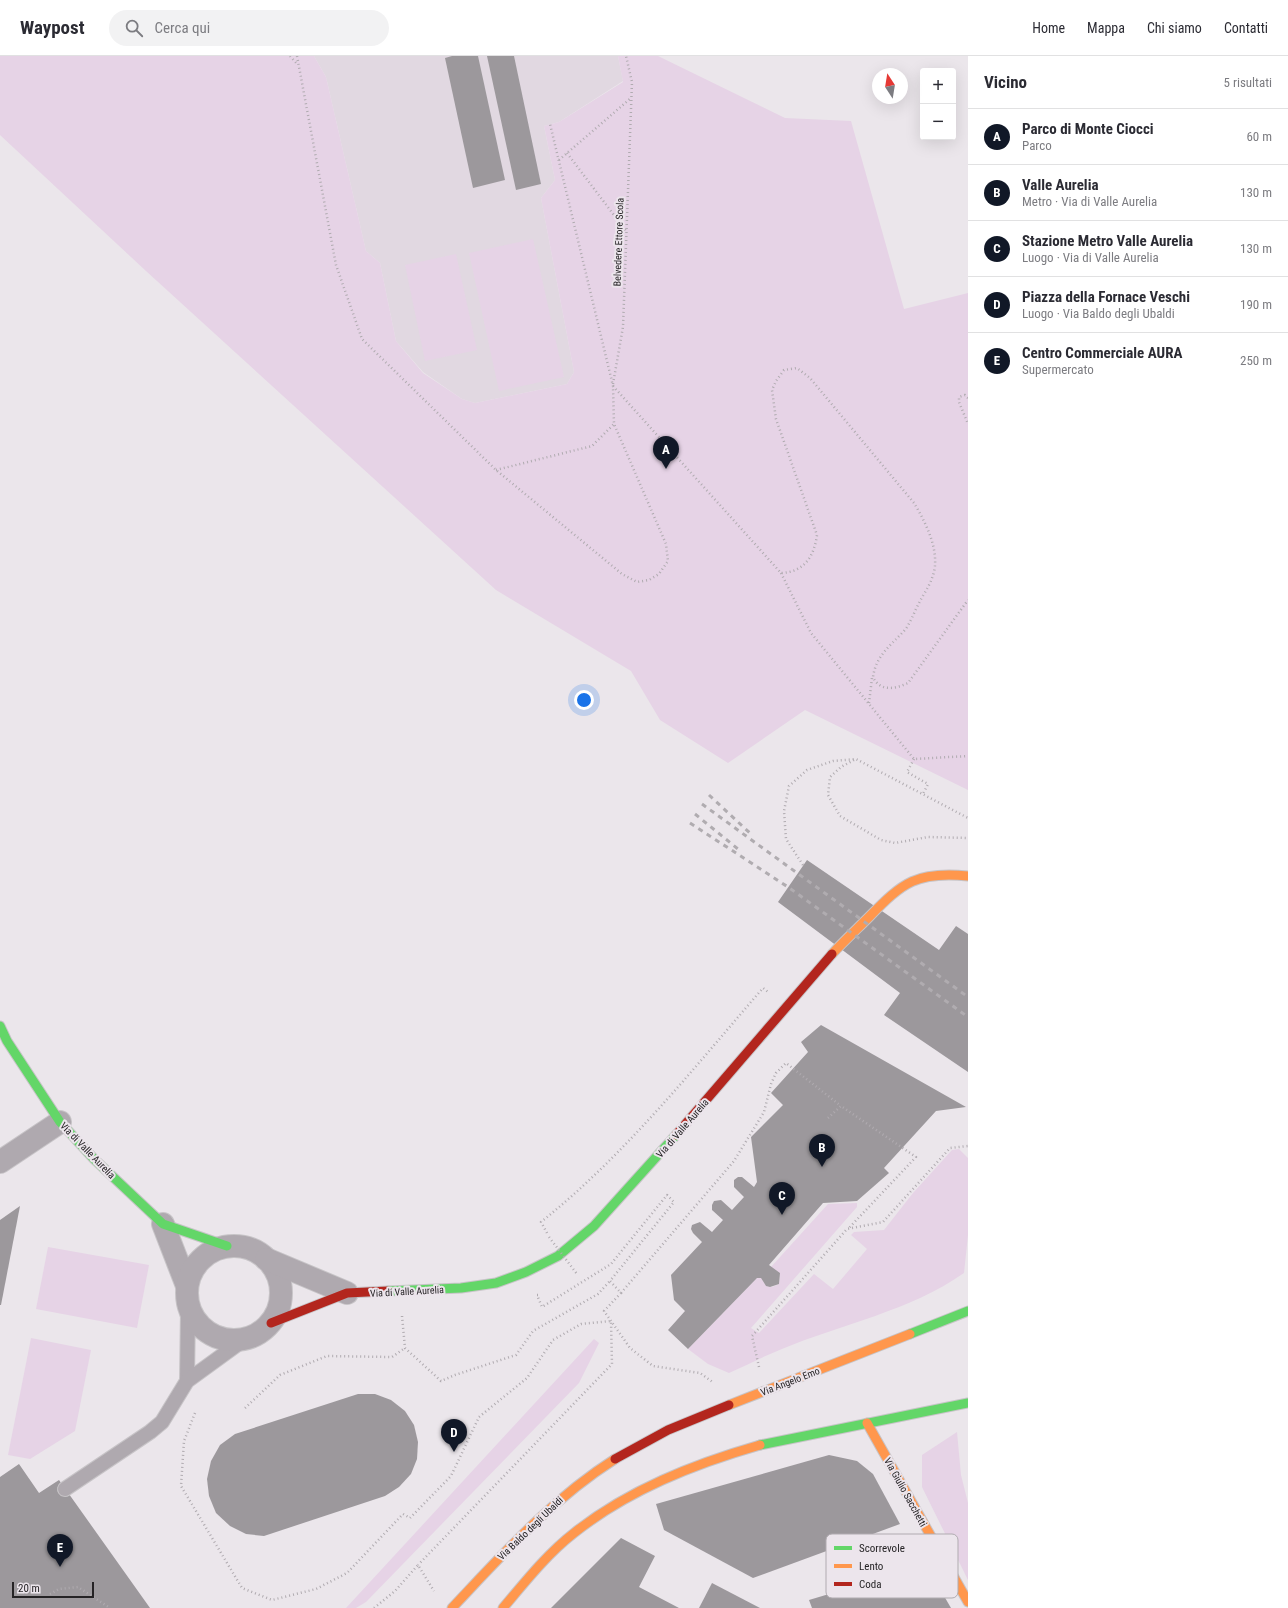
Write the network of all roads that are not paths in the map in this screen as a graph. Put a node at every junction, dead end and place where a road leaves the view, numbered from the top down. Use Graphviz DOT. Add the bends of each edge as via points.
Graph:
graph roads {
  1 [pos="968,876"];
  2 [pos="0,1026"];
  3 [pos="60,1122"];
  4 [pos="0,1162"];
  5 [pos="163,1224"];
  6 [pos="227,1246"];
  7 [pos="266,1258"];
  8 [pos="187,1286"];
  9 [pos="347,1293"];
  10 [pos="188,1309"];
  11 [pos="968,1311"];
  12 [pos="271,1323"];
  13 [pos="242,1341"];
  14 [pos="187,1381"];
  15 [pos="968,1403"];
  16 [pos="867,1423"];
  17 [pos="616,1457"];
  18 [pos="64,1489"];
  19 [pos="930,1534"];
  20 [pos="958,1584"];
  21 [pos="968,1602"];
  22 [pos="452,1608"];
  23 [pos="504,1608"];
  1 -- 9 [label="street, Via di Valle Aurelia" via="947,874 924,877 907,883 893,892 835,951 640,1177 594,1226 558,1256 496,1283 429,1290"];
  2 -- 3 [label="street, Via di Valle Aurelia" via="6,1041"];
  3 -- 4 [label="street"];
  3 -- 5 [label="street, Via di Valle Aurelia" via="94,1159"];
  5 -- 6 [label="street, Via di Valle Aurelia"];
  5 -- 8 [label="street, Via di Valle Aurelia"];
  6 -- 7 [label="street, Via di Valle Aurelia" via="241,1246"];
  6 -- 8 [label="street, Via di Valle Aurelia" via="214,1250 202,1258 193,1269"];
  7 -- 9 [label="street, Via di Valle Aurelia"];
  7 -- 12 [label="street, Via di Valle Aurelia" via="280,1283 278,1311"];
  8 -- 10 [label="street, Via di Valle Aurelia"];
  9 -- 12 [label="street, Via di Valle Aurelia"];
  10 -- 13 [label="street, Via di Valle Aurelia" via="197,1324 206,1332 219,1339"];
  10 -- 14 [label="lane"];
  11 -- 17 [label="street, Via Angelo Emo" via="683,1422"];
  12 -- 13 [label="street, Via di Valle Aurelia" via="261,1333"];
  13 -- 14 [label="lane"];
  14 -- 18 [label="lane" via="162,1422"];
  15 -- 16 [label="street"];
  16 -- 19 [label="street, Via Giulio Sacchetti"];
  16 -- 23 [label="street" via="772,1441 721,1456 673,1475 618,1503 563,1542"];
  17 -- 22 [label="street, Via Baldo degli Ubaldi" via="550,1507"];
  20 -- 21 [label="street, Via Giulio Sacchetti"];
}
